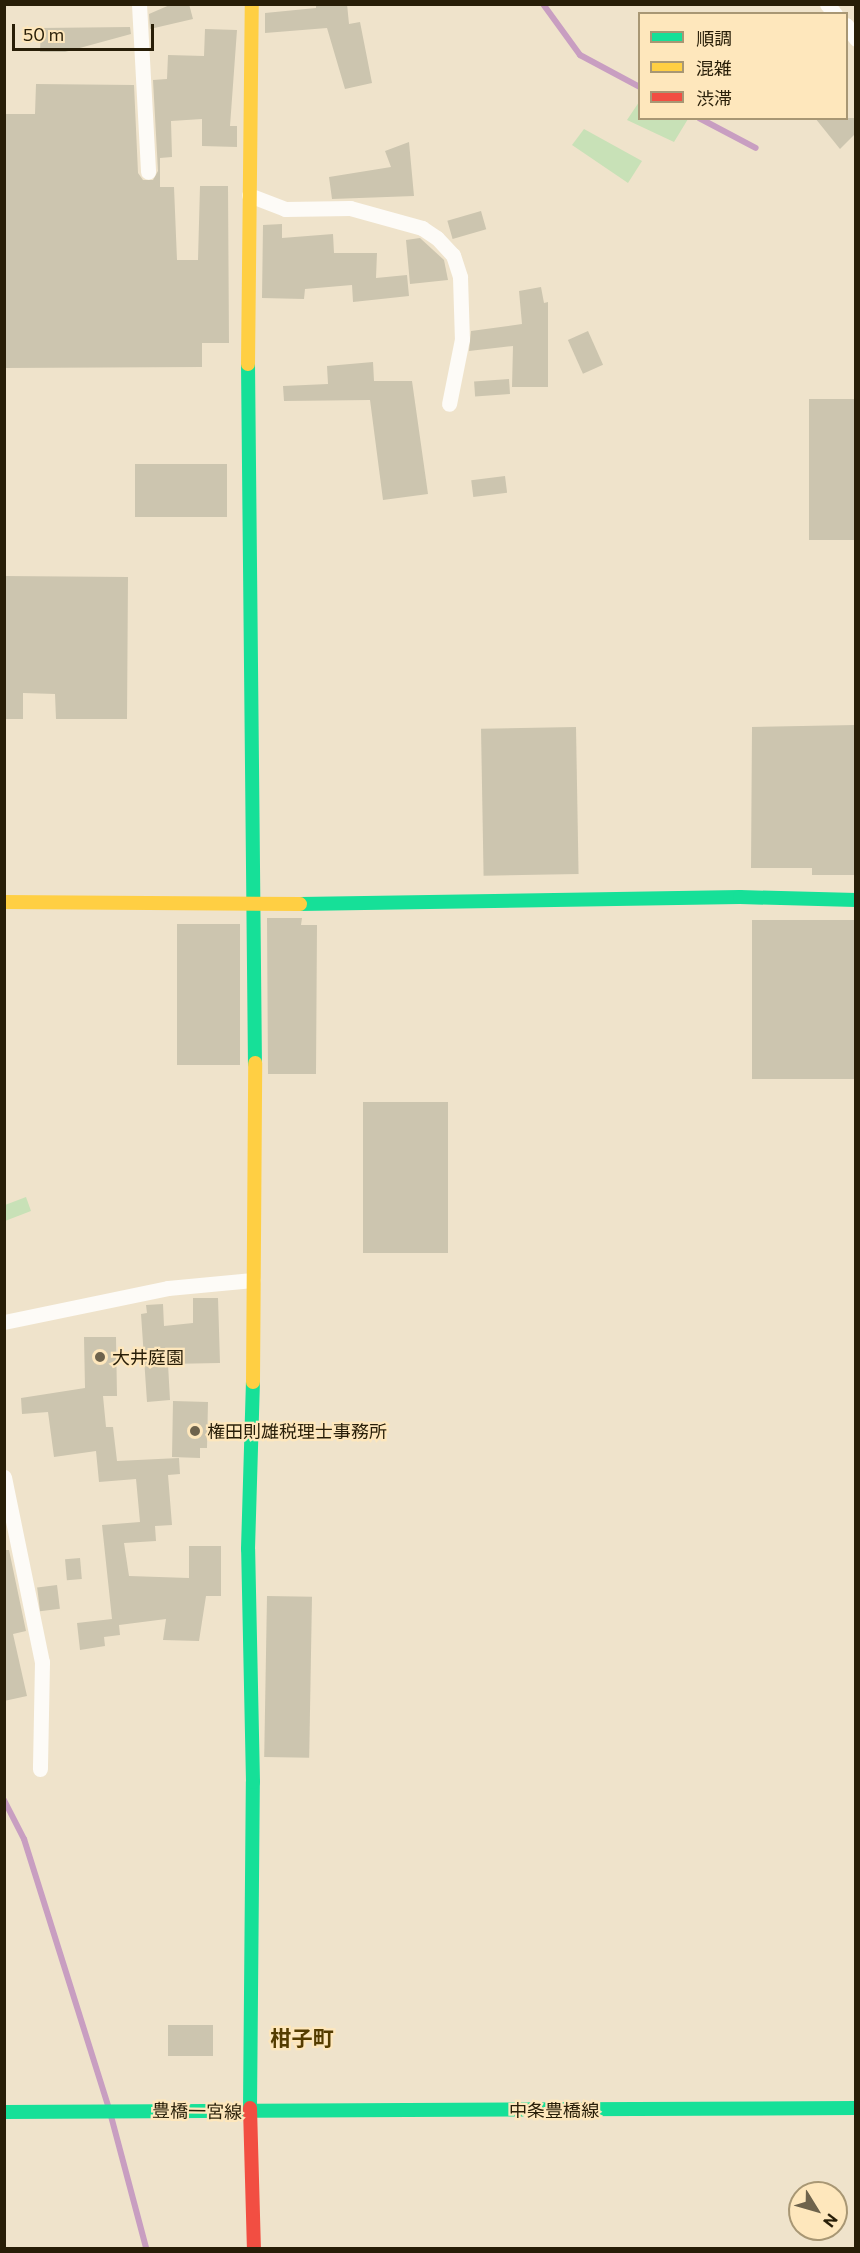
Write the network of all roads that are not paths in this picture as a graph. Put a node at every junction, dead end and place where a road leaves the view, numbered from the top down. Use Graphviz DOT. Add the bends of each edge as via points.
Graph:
graph roads {
  1 [pos="139,4"];
  2 [pos="252,4"];
  3 [pos="148,172"];
  4 [pos="249,195"];
  5 [pos="449,404"];
  6 [pos="855,900"];
  7 [pos="4,902"];
  8 [pos="252,905"];
  9 [pos="253,1280"];
  10 [pos="4,1322"];
  11 [pos="4,1477"];
  12 [pos="40,1769"];
  13 [pos="855,2108"];
  14 [pos="4,2112"];
  15 [pos="253,2112"];
  16 [pos="254,2248"];
  1 -- 3 [label="street"];
  2 -- 4 [label="street"];
  4 -- 5 [label="street" via="285,209 350,208 422,228 437,238 453,255 460,277 462,339"];
  4 -- 8 [label="street"];
  6 -- 8 [label="street" via="740,897"];
  7 -- 8 [label="street"];
  8 -- 9 [label="street"];
  9 -- 10 [label="street" via="168,1288"];
  9 -- 15 [label="street" via="248,1549"];
  11 -- 12 [label="street" via="42,1662"];
  13 -- 15 [label="street, 中条豊橋線"];
  14 -- 15 [label="street, 豊橋一宮線"];
  15 -- 16 [label="street, 豊橋一宮線"];
}
